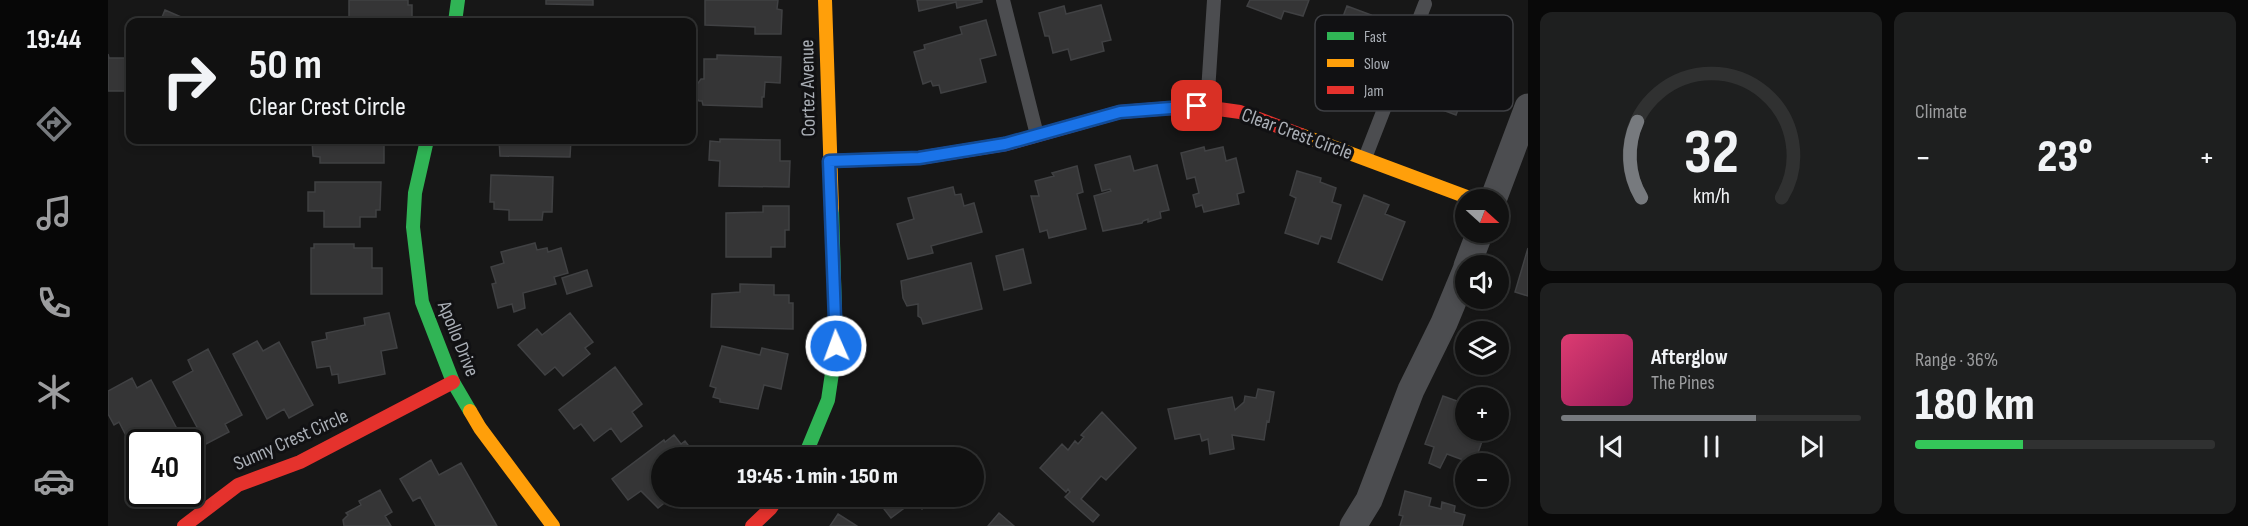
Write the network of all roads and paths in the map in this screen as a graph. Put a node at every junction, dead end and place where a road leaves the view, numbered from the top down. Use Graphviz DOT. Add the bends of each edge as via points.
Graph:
graph roads {
  1 [pos="458,0"];
  2 [pos="825,0"];
  3 [pos="1003,0"];
  4 [pos="1214,0"];
  5 [pos="1425,4"];
  6 [pos="1421,15"];
  7 [pos="456,18"];
  8 [pos="1207,107"];
  9 [pos="1528,107"];
  10 [pos="1383,111"];
  11 [pos="1036,135"];
  12 [pos="427,144"];
  13 [pos="1365,158"];
  14 [pos="829,161"];
  15 [pos="1497,189"];
  16 [pos="1455,192"];
  17 [pos="1455,296"];
  18 [pos="453,382"];
  19 [pos="809,447"];
  20 [pos="771,507"];
  21 [pos="184,526"];
  22 [pos="553,526"];
  23 [pos="752,526"];
  24 [pos="1353,526"];
  1 -- 7 [label="street"];
  2 -- 14 [label="street, Cortez Avenue"];
  3 -- 11 [label="lane"];
  4 -- 8 [label="lane"];
  5 -- 6 [label="lane"];
  8 -- 11 [label="street, Clear Crest Circle" via="1120,112"];
  8 -- 13 [label="street, Clear Crest Circle" via="1240,112"];
  9 -- 15 [label="street"];
  10 -- 13 [label="lane"];
  11 -- 14 [label="street, Clear Crest Circle" via="919,158"];
  12 -- 18 [label="street, Apollo Drive" via="415,193 413,227 422,302"];
  13 -- 16 [label="street, Clear Crest Circle"];
  14 -- 19 [label="street, Cortez Avenue" via="836,346 828,400"];
  17 -- 24 [label="street" via="1411,390 1369,500"];
  18 -- 21 [label="street, Sunny Crest Circle" via="300,462 238,485"];
  18 -- 22 [label="street, Apollo Drive" via="480,428"];
  20 -- 23 [label="street"];
}
